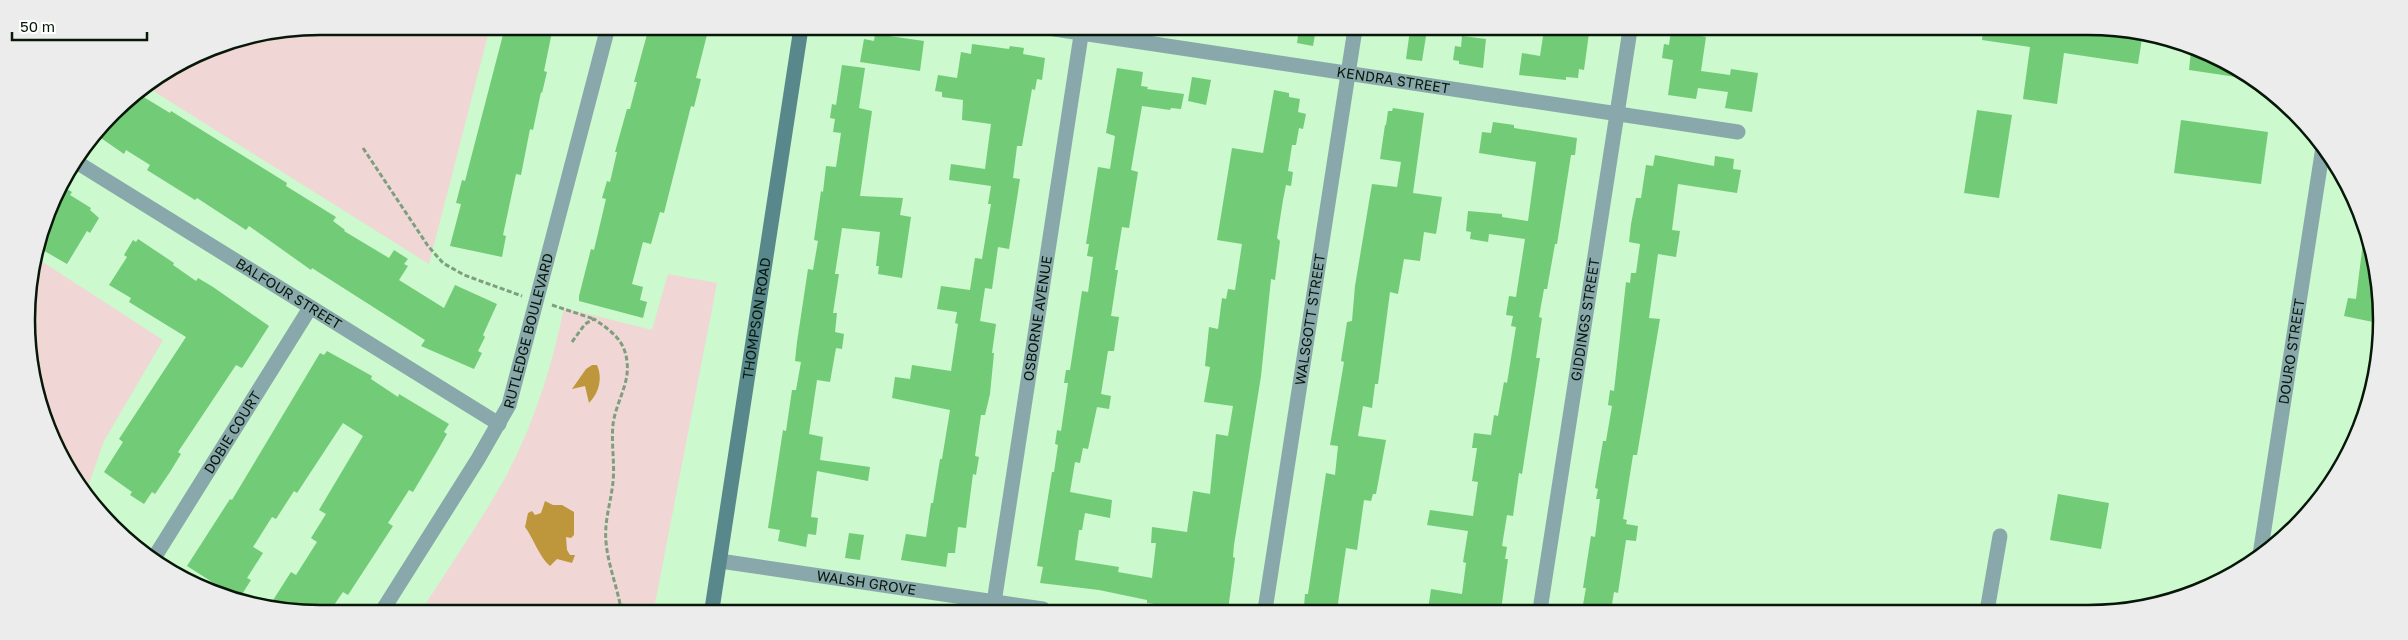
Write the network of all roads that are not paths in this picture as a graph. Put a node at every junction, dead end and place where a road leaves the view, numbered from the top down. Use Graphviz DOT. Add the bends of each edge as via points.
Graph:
graph roads {
  1 [pos="606,35"];
  2 [pos="799,35"];
  3 [pos="1081,35"];
  4 [pos="1107,35"];
  5 [pos="1354,35"];
  6 [pos="1629,35"];
  7 [pos="1348,74"];
  8 [pos="1617,114"];
  9 [pos="1738,132"];
  10 [pos="2321,157"];
  11 [pos="81,165"];
  12 [pos="310,308"];
  13 [pos="499,424"];
  14 [pos="2000,536"];
  15 [pos="2261,546"];
  16 [pos="157,553"];
  17 [pos="720,561"];
  18 [pos="386,605"];
  19 [pos="713,605"];
  20 [pos="987,605"];
  21 [pos="993,605"];
  22 [pos="1266,605"];
  23 [pos="1541,605"];
  24 [pos="1988,605"];
  1 -- 13 [label="street, RUTLEDGE BOULEVARD" via="516,380"];
  2 -- 17 [label="main road, THOMPSON ROAD"];
  3 -- 21 [label="street, OSBORNE AVENUE"];
  4 -- 7 [label="street, KENDRA STREET"];
  5 -- 7 [label="street, WALSGOTT STREET"];
  6 -- 8 [label="street, GIDDINGS STREET"];
  7 -- 8 [label="street, KENDRA STREET"];
  7 -- 22 [label="street, WALSGOTT STREET"];
  8 -- 9 [label="street, KENDRA STREET"];
  8 -- 23 [label="street, GIDDINGS STREET"];
  10 -- 15 [label="street, DOURO STREET"];
  11 -- 12 [label="street, BALFOUR STREET"];
  12 -- 13 [label="street, BALFOUR STREET"];
  12 -- 16 [label="street, DOBIE COURT"];
  13 -- 18 [label="street, RUTLEDGE BOULEVARD"];
  14 -- 24 [label="street"];
  17 -- 19 [label="main road, THOMPSON ROAD"];
  17 -- 20 [label="street, WALSH GROVE"];
}
